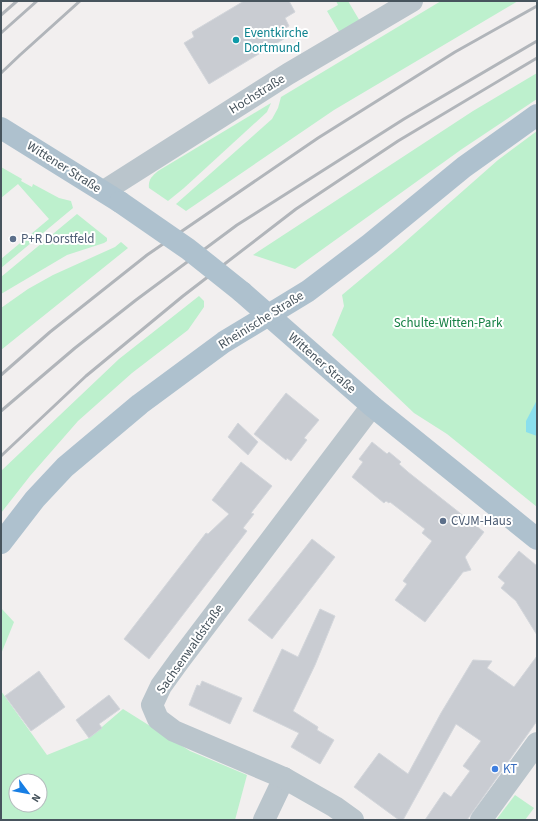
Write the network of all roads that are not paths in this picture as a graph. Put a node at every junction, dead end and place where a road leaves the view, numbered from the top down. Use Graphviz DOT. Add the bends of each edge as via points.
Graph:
graph roads {
  1 [pos="412,1"];
  2 [pos="537,115"];
  3 [pos="1,128"];
  4 [pos="112,197"];
  5 [pos="267,315"];
  6 [pos="372,406"];
  7 [pos="537,539"];
  8 [pos="1,543"];
  9 [pos="537,743"];
  10 [pos="284,778"];
  11 [pos="264,820"];
  12 [pos="353,820"];
  13 [pos="481,820"];
  1 -- 4 [label="street, Hochstraße" via="288,74"];
  2 -- 5 [label="main road, Rheinische Straße" via="464,167 308,291"];
  3 -- 4 [label="main road, Wittener Straße"];
  4 -- 5 [label="main road, Wittener Straße, bridge" via="188,249"];
  5 -- 6 [label="main road, Wittener Straße"];
  5 -- 8 [label="main road, Rheinische Straße" via="224,342 110,428 65,467 35,499"];
  6 -- 7 [label="main road, Wittener Straße"];
  6 -- 10 [label="street, Sachsenwaldstraße" via="179,661 161,686 152,705 158,719 174,731"];
  9 -- 13 [label="street"];
  10 -- 11 [label="street"];
  10 -- 12 [label="street, Sachsenwaldstraße"];
}
